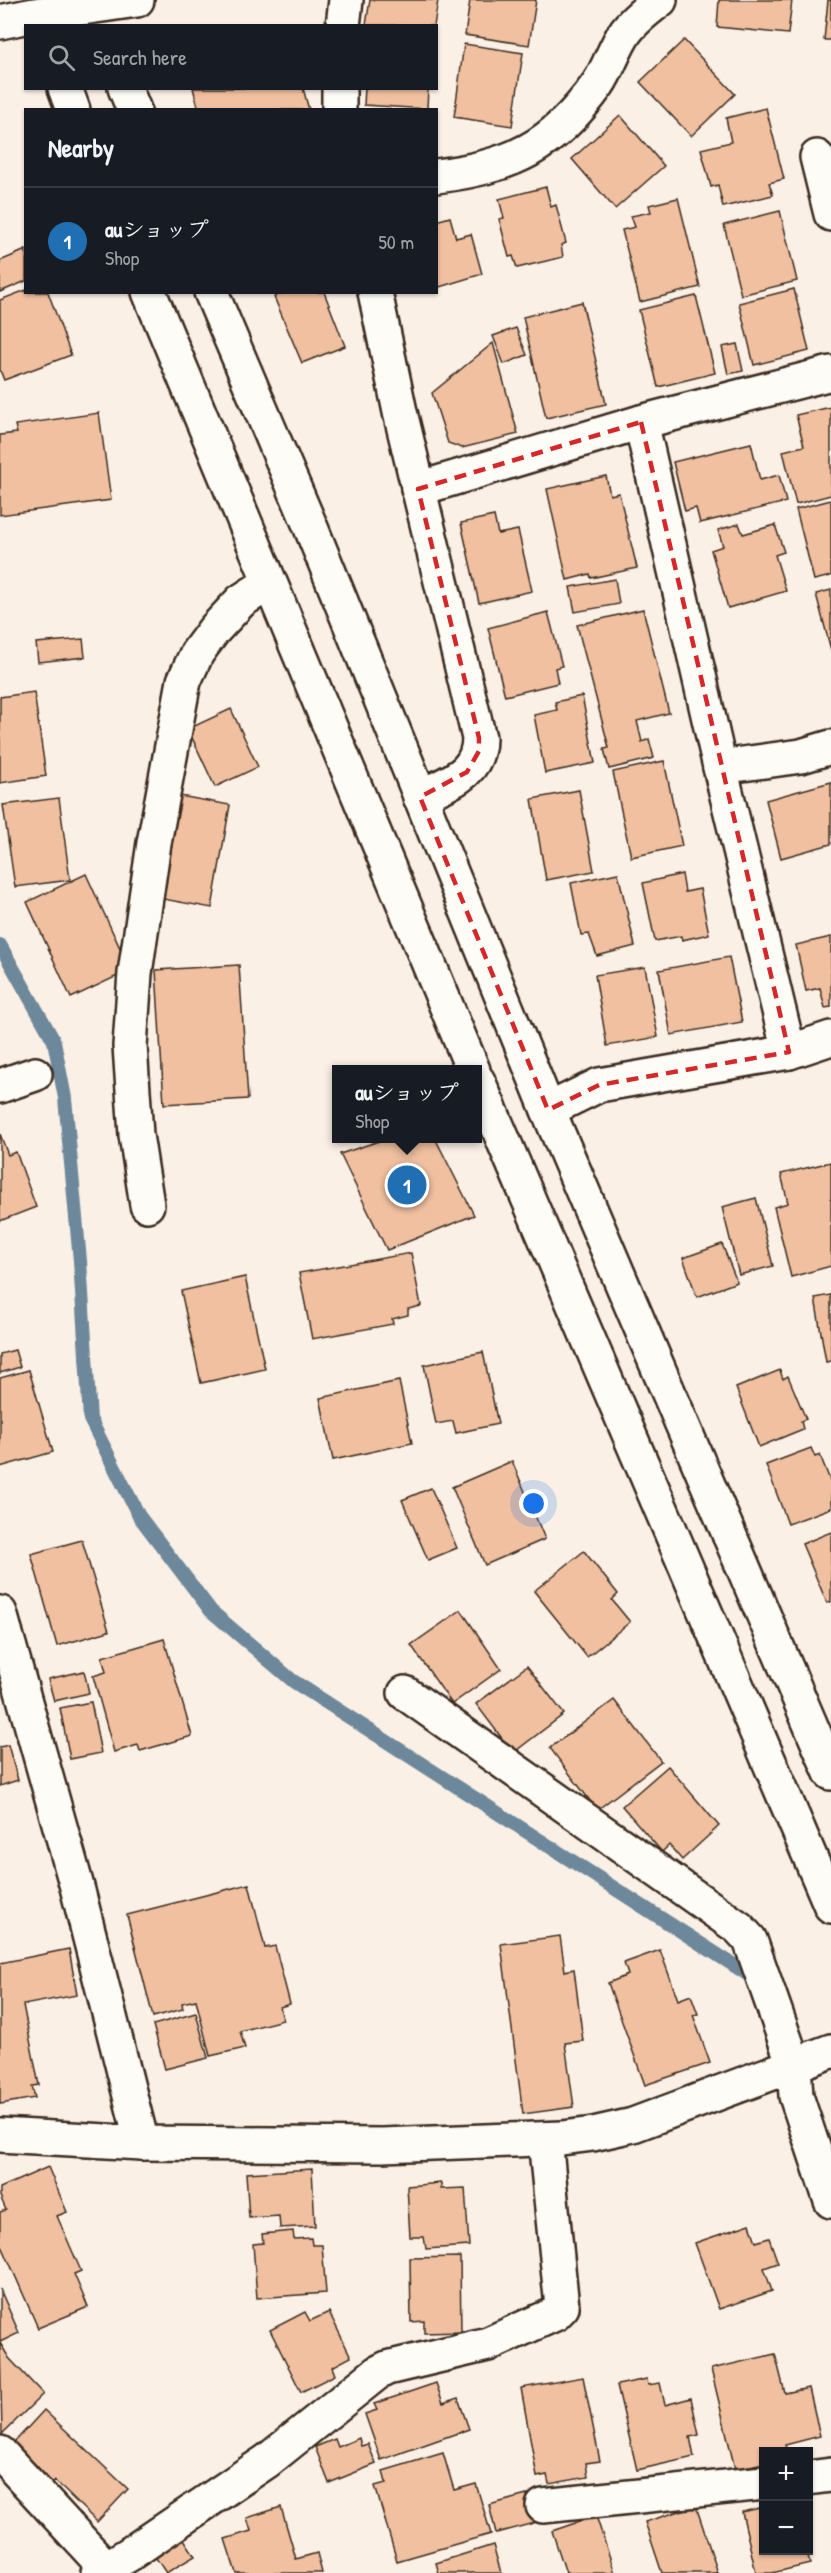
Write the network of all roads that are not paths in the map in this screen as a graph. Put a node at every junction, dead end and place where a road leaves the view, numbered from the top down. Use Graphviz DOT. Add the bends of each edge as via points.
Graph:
graph roads {
  1 [pos="137,0"];
  2 [pos="346,0"];
  3 [pos="660,0"];
  4 [pos="92,10"];
  5 [pos="34,14"];
  6 [pos="0,22"];
  7 [pos="344,24"];
  8 [pos="66,90"];
  9 [pos="126,90"];
  10 [pos="339,90"];
  11 [pos="72,108"];
  12 [pos="133,108"];
  13 [pos="339,108"];
  14 [pos="817,157"];
  15 [pos="438,176"];
  16 [pos="831,214"];
  17 [pos="150,294"];
  18 [pos="212,294"];
  19 [pos="375,294"];
  20 [pos="831,373"];
  21 [pos="641,422"];
  22 [pos="418,489"];
  23 [pos="269,584"];
  24 [pos="831,747"];
  25 [pos="720,767"];
  26 [pos="420,797"];
  27 [pos="831,1038"];
  28 [pos="789,1052"];
  29 [pos="471,1065"];
  30 [pos="34,1074"];
  31 [pos="0,1086"];
  32 [pos="482,1093"];
  33 [pos="548,1110"];
  34 [pos="147,1205"];
  35 [pos="3,1632"];
  36 [pos="405,1693"];
  37 [pos="831,1773"];
  38 [pos="831,1906"];
  39 [pos="831,2051"];
  40 [pos="794,2065"];
  41 [pos="0,2135"];
  42 [pos="545,2139"];
  43 [pos="142,2143"];
  44 [pos="831,2201"];
  45 [pos="0,2453"];
  46 [pos="831,2475"];
  47 [pos="813,2477"];
  48 [pos="759,2484"];
  49 [pos="543,2506"];
  50 [pos="102,2570"];
  1 -- 4 [label="street"];
  2 -- 7 [label="street"];
  3 -- 15 [label="street" via="626,31 599,83 545,141 529,153 498,165"];
  4 -- 5 [label="street"];
  5 -- 6 [label="street"];
  8 -- 11 [label="street"];
  9 -- 12 [label="street"];
  10 -- 13 [label="street"];
  14 -- 16 [label="street"];
  17 -- 23 [label="street"];
  18 -- 26 [label="street"];
  19 -- 22 [label="street"];
  20 -- 21 [label="street"];
  21 -- 22 [label="street"];
  21 -- 25 [label="street"];
  22 -- 26 [label="street" via="479,738 479,751 467,772"];
  23 -- 29 [label="street"];
  23 -- 34 [label="street" via="241,601 214,630 184,681 135,973 130,1046 136,1136"];
  24 -- 25 [label="street" via="801,756"];
  25 -- 28 [label="street"];
  26 -- 33 [label="street"];
  27 -- 28 [label="street"];
  28 -- 33 [label="street" via="599,1085"];
  30 -- 31 [label="street"];
  32 -- 38 [label="street"];
  33 -- 37 [label="street"];
  35 -- 43 [label="street" via="77,1887"];
  36 -- 40 [label="street" via="739,1928 756,1951"];
  39 -- 40 [label="street"];
  40 -- 42 [label="street" via="633,2125"];
  40 -- 44 [label="street" via="796,2096"];
  41 -- 43 [label="street"];
  42 -- 43 [label="street" via="382,2145"];
  42 -- 50 [label="street" via="562,2307 555,2314 488,2344 377,2373 267,2460"];
  45 -- 50 [label="street"];
  46 -- 47 [label="street"];
  48 -- 49 [label="street"];
}
